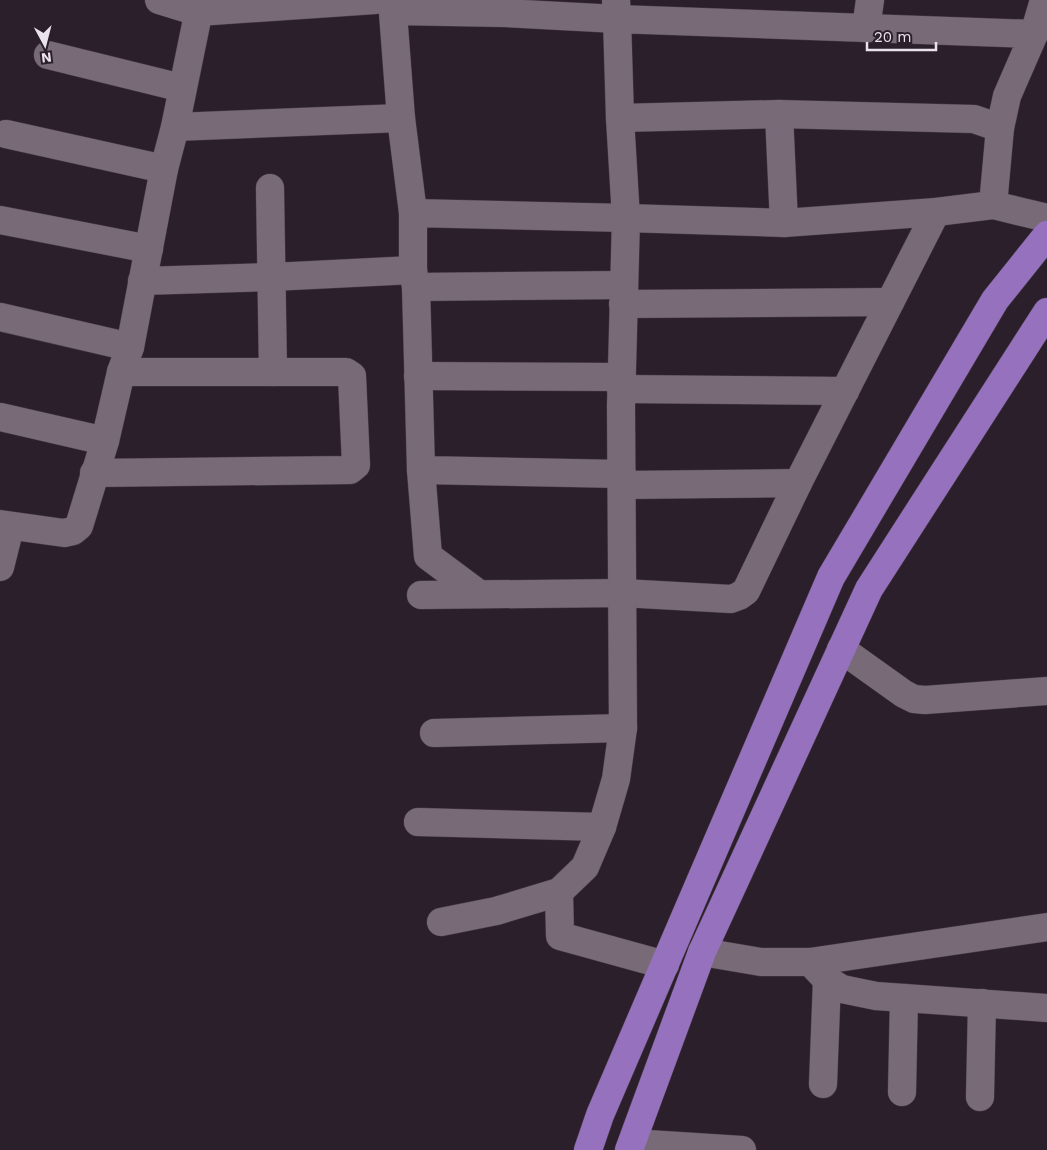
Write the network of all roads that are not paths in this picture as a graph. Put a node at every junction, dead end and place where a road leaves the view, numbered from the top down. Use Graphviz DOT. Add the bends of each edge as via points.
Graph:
graph roads {
  1 [pos="159,0"];
  2 [pos="870,0"];
  3 [pos="1044,0"];
  4 [pos="387,4"];
  5 [pos="199,6"];
  6 [pos="616,10"];
  7 [pos="866,28"];
  8 [pos="1034,34"];
  9 [pos="48,55"];
  10 [pos="182,88"];
  11 [pos="779,114"];
  12 [pos="401,118"];
  13 [pos="620,118"];
  14 [pos="175,127"];
  15 [pos="1000,128"];
  16 [pos="6,134"];
  17 [pos="164,169"];
  18 [pos="270,188"];
  19 [pos="993,205"];
  20 [pos="936,212"];
  21 [pos="413,213"];
  22 [pos="626,218"];
  23 [pos="1047,218"];
  24 [pos="0,220"];
  25 [pos="784,222"];
  26 [pos="1047,235"];
  27 [pos="149,249"];
  28 [pos="272,277"];
  29 [pos="414,279"];
  30 [pos="142,281"];
  31 [pos="623,294"];
  32 [pos="890,302"];
  33 [pos="1047,312"];
  34 [pos="0,318"];
  35 [pos="126,359"];
  36 [pos="273,372"];
  37 [pos="418,376"];
  38 [pos="621,383"];
  39 [pos="845,391"];
  40 [pos="0,417"];
  41 [pos="105,441"];
  42 [pos="421,470"];
  43 [pos="94,473"];
  44 [pos="622,480"];
  45 [pos="798,483"];
  46 [pos="5,525"];
  47 [pos="0,567"];
  48 [pos="622,593"];
  49 [pos="479,594"];
  50 [pos="421,595"];
  51 [pos="842,649"];
  52 [pos="1047,691"];
  53 [pos="623,728"];
  54 [pos="434,733"];
  55 [pos="418,822"];
  56 [pos="602,827"];
  57 [pos="559,892"];
  58 [pos="440,922"];
  59 [pos="1047,926"];
  60 [pos="702,952"];
  61 [pos="665,965"];
  62 [pos="818,971"];
  63 [pos="904,998"];
  64 [pos="982,1003"];
  65 [pos="1047,1008"];
  66 [pos="823,1084"];
  67 [pos="902,1092"];
  68 [pos="980,1097"];
  69 [pos="631,1146"];
  70 [pos="705,1149"];
  71 [pos="588,1150"];
  72 [pos="742,1150"];
  1 -- 5 [label="street"];
  2 -- 7 [label="street"];
  3 -- 8 [label="street"];
  4 -- 5 [label="street"];
  4 -- 6 [label="street" via="504,13"];
  4 -- 12 [label="street"];
  5 -- 10 [label="street"];
  6 -- 7 [label="street"];
  6 -- 13 [label="street"];
  7 -- 8 [label="street"];
  8 -- 15 [label="street" via="1007,96"];
  9 -- 10 [label="street"];
  10 -- 14 [label="street"];
  11 -- 13 [label="street"];
  11 -- 15 [label="street" via="974,119"];
  11 -- 25 [label="street"];
  12 -- 14 [label="street"];
  12 -- 21 [label="street"];
  13 -- 22 [label="street"];
  14 -- 17 [label="street"];
  15 -- 19 [label="street"];
  16 -- 17 [label="street"];
  17 -- 27 [label="street"];
  18 -- 28 [label="street"];
  19 -- 20 [label="street"];
  19 -- 23 [label="street"];
  20 -- 25 [label="street"];
  20 -- 32 [label="street"];
  21 -- 22 [label="street"];
  21 -- 29 [label="street"];
  22 -- 25 [label="street"];
  22 -- 31 [label="street"];
  24 -- 27 [label="street"];
  26 -- 61 [label="main road" via="995,300 831,577"];
  27 -- 30 [label="street"];
  28 -- 29 [label="street"];
  28 -- 30 [label="street"];
  28 -- 36 [label="street"];
  29 -- 31 [label="street"];
  29 -- 37 [label="street"];
  30 -- 35 [label="street"];
  31 -- 32 [label="street"];
  31 -- 38 [label="street"];
  32 -- 39 [label="street"];
  33 -- 51 [label="main road" via="869,589"];
  34 -- 35 [label="street"];
  35 -- 36 [label="street"];
  35 -- 41 [label="street"];
  36 -- 43 [label="street" via="346,372 352,376 354,468"];
  37 -- 38 [label="street"];
  37 -- 42 [label="street"];
  38 -- 39 [label="street"];
  38 -- 44 [label="street"];
  39 -- 45 [label="street"];
  40 -- 41 [label="street"];
  41 -- 43 [label="street"];
  42 -- 44 [label="street"];
  42 -- 49 [label="street" via="428,556"];
  43 -- 46 [label="street" via="79,526 73,531 64,533"];
  44 -- 45 [label="street"];
  44 -- 48 [label="street"];
  45 -- 48 [label="street" via="746,590 739,596 731,599"];
  46 -- 47 [label="street"];
  48 -- 49 [label="street"];
  48 -- 53 [label="street"];
  49 -- 50 [label="street"];
  51 -- 52 [label="street" via="914,699"];
  51 -- 60 [label="main road"];
  53 -- 54 [label="street"];
  53 -- 56 [label="street" via="616,779"];
  55 -- 56 [label="street"];
  56 -- 57 [label="street" via="585,867"];
  57 -- 58 [label="street" via="496,911"];
  57 -- 61 [label="street" via="560,936"];
  59 -- 62 [label="street"];
  60 -- 62 [label="street"];
  60 -- 69 [label="main road"];
  61 -- 71 [label="main road"];
  62 -- 63 [label="street" via="842,989"];
  62 -- 66 [label="street"];
  63 -- 64 [label="street"];
  63 -- 67 [label="street"];
  64 -- 65 [label="street"];
  64 -- 68 [label="street"];
  69 -- 70 [label="street"];
  70 -- 72 [label="street"];
}
